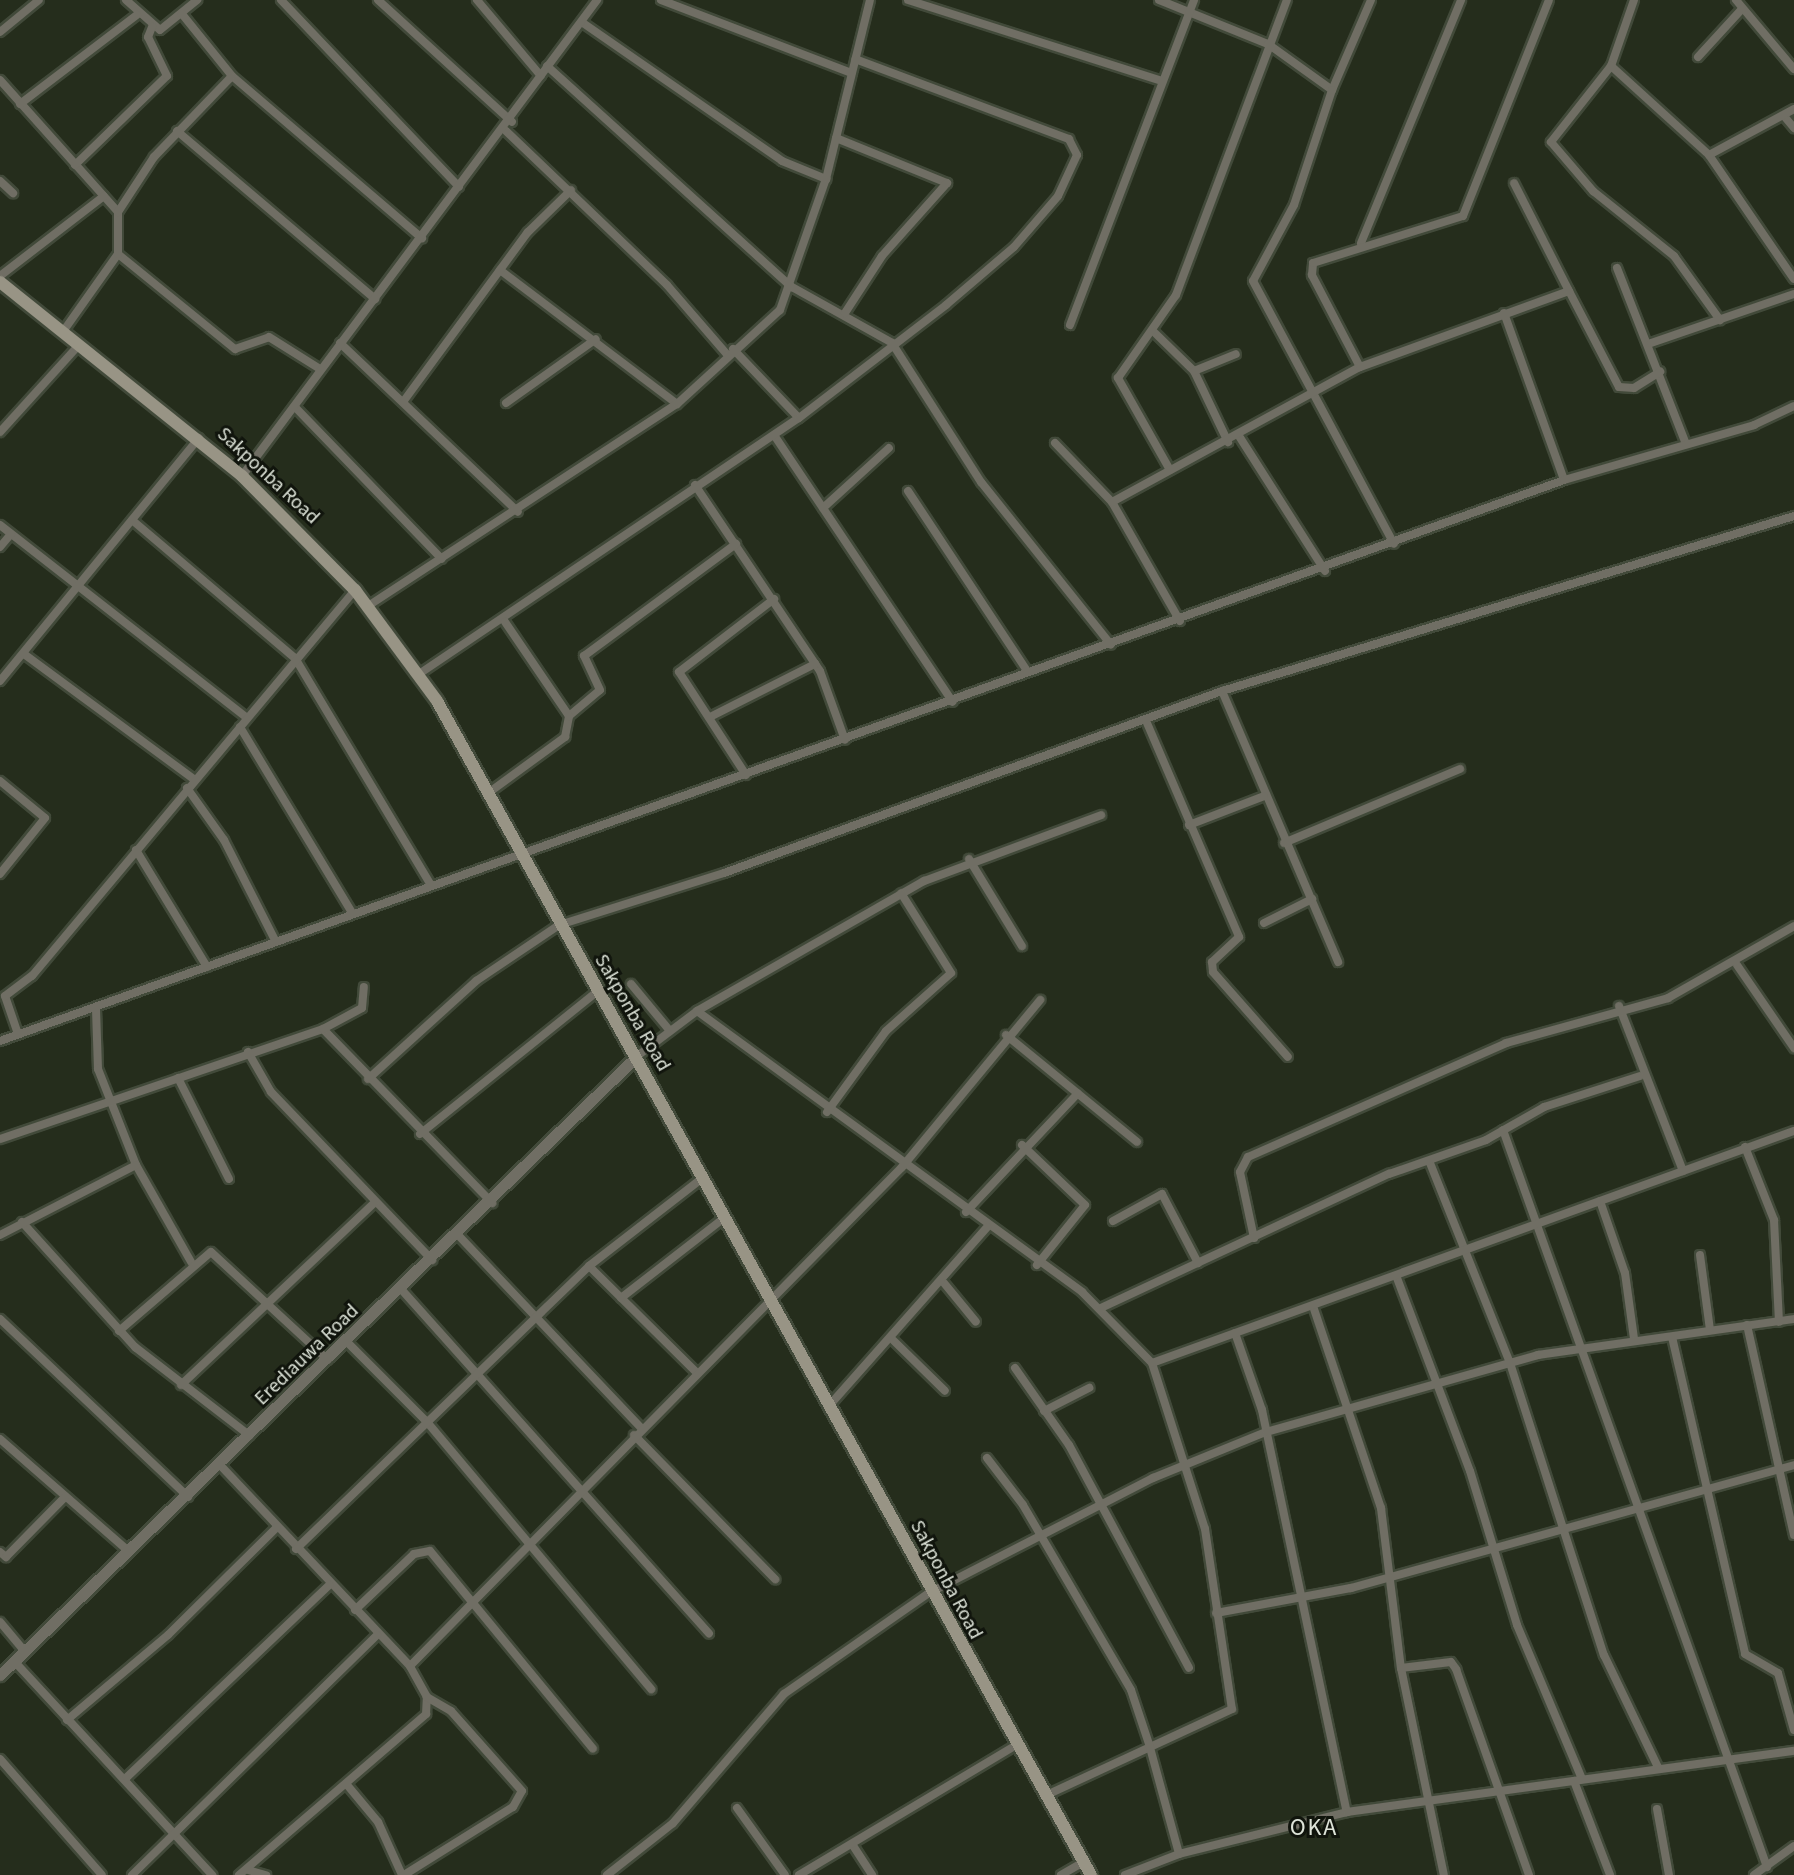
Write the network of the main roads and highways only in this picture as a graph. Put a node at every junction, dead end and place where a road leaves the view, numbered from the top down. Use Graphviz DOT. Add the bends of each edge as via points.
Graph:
graph roads {
  1 [pos="0,279"];
  2 [pos="1091,1875"];
  1 -- 2 [label="main road, Sakponba Road" via="242,476 355,590 419,674 491,791 559,925"];
}
